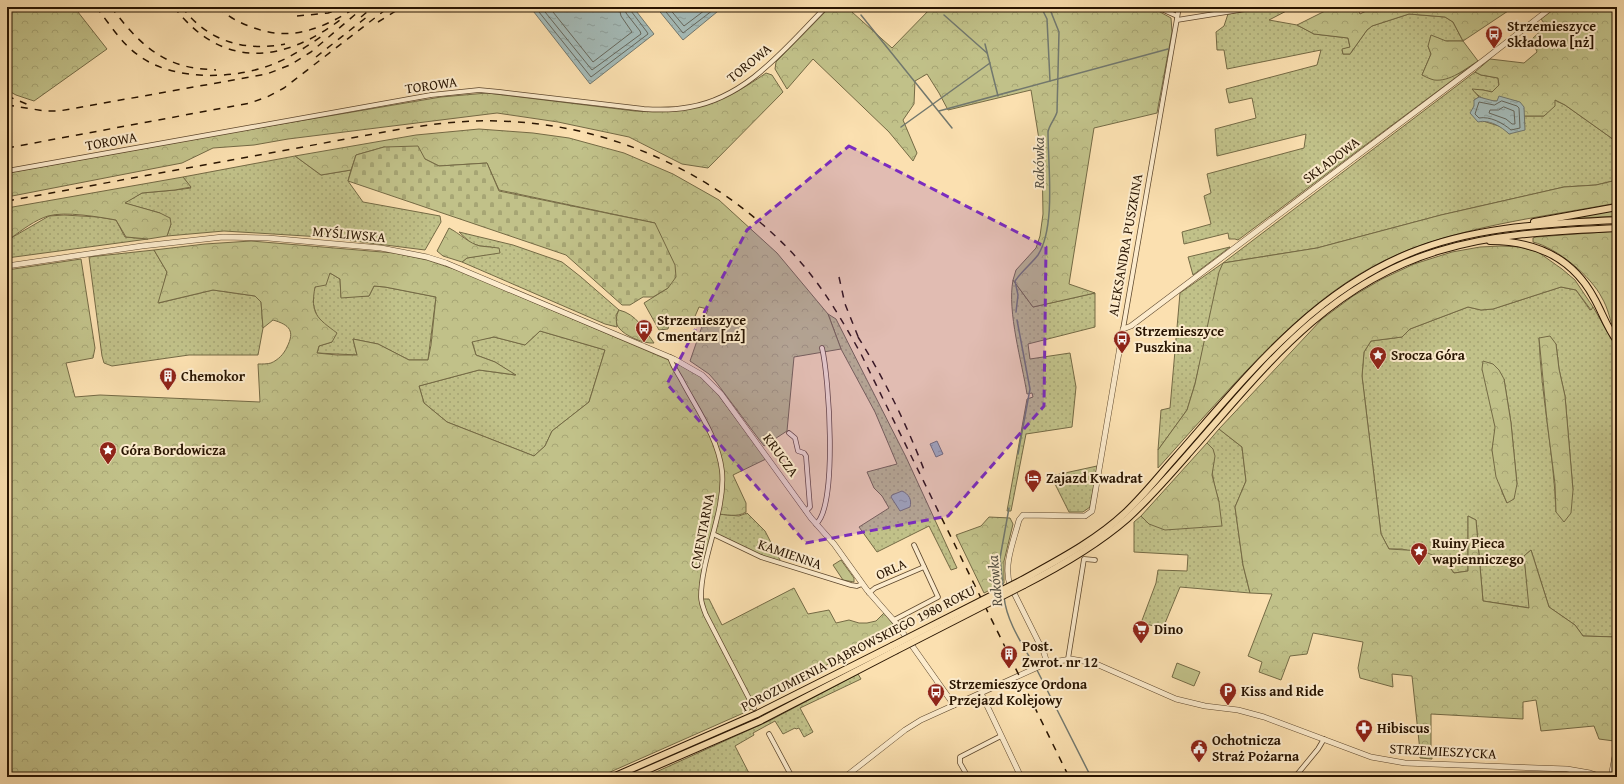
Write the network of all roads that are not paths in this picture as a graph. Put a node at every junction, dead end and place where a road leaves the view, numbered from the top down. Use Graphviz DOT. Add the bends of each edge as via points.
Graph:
graph roads {
  1 [pos="826,7"];
  2 [pos="1158,7"];
  3 [pos="1179,7"];
  4 [pos="1258,7"];
  5 [pos="1552,7"];
  6 [pos="1177,18"];
  7 [pos="7,170"];
  8 [pos="1617,207"];
  9 [pos="1617,220"];
  10 [pos="1509,228"];
  11 [pos="1617,228"];
  12 [pos="1475,241"];
  13 [pos="7,266"];
  14 [pos="1123,329"];
  15 [pos="1617,341"];
  16 [pos="822,348"];
  17 [pos="670,357"];
  18 [pos="789,433"];
  19 [pos="806,511"];
  20 [pos="816,524"];
  21 [pos="713,534"];
  22 [pos="914,545"];
  23 [pos="1095,560"];
  24 [pos="924,567"];
  25 [pos="1023,582"];
  26 [pos="862,584"];
  27 [pos="869,593"];
  28 [pos="894,620"];
  29 [pos="894,648"];
  30 [pos="1068,659"];
  31 [pos="1047,663"];
  32 [pos="981,693"];
  33 [pos="954,704"];
  34 [pos="754,708"];
  35 [pos="769,734"];
  36 [pos="1001,736"];
  37 [pos="1324,739"];
  38 [pos="1617,746"];
  39 [pos="613,777"];
  40 [pos="631,777"];
  41 [pos="792,777"];
  42 [pos="845,777"];
  43 [pos="968,777"];
  44 [pos="1020,777"];
  45 [pos="1295,777"];
  46 [pos="1602,777"];
  47 [pos="1611,777"];
  1 -- 7 [label="street, TOROWA" via="756,76 721,97 690,107 644,109 488,91 457,92"];
  2 -- 6 [label="street"];
  3 -- 6 [label="street, ALEKSANDRA PUSZKINA"];
  4 -- 6 [label="street"];
  5 -- 14 [label="street, SKŁADOWA" via="1131,326"];
  6 -- 14 [label="street, ALEKSANDRA PUSZKINA"];
  8 -- 10 [label="main road"];
  9 -- 10 [label="main road, POROZUMIENIA DĄBROWSKIEGO 1980 ROKU"];
  10 -- 25 [label="main road, POROZUMIENIA DĄBROWSKIEGO 1980 ROKU" via="1461,237 1411,252 1336,294 1287,334 1125,513 1093,539"];
  11 -- 12 [label="main road, POROZUMIENIA DĄBROWSKIEGO 1980 ROKU" via="1533,232"];
  12 -- 15 [label="main road" via="1526,244 1562,261 1585,284"];
  12 -- 25 [label="main road, POROZUMIENIA DĄBROWSKIEGO 1980 ROKU" via="1438,251 1396,268 1359,288 1327,310 1292,339 1269,363 1129,517 1097,544 1078,556"];
  13 -- 17 [label="street, MYŚLIWSKA" via="223,237 268,238 381,248 452,265"];
  14 -- 31 [label="street, ALEKSANDRA PUSZKINA" via="1092,511 1085,516 1023,515 1019,520 1009,561 1009,583"];
  16 -- 20 [label="street" via="829,423 829,475 820,520"];
  17 -- 19 [label="street, KRUCZA" via="697,372 715,387"];
  17 -- 21 [label="street, CMENTARNA" via="709,428 719,456 722,482"];
  18 -- 19 [label="street, KRUCZA" via="795,438 798,451 806,455 810,507"];
  19 -- 20 [label="street"];
  20 -- 26 [label="street" via="834,544"];
  21 -- 26 [label="street, KAMIENNA" via="761,557 851,585"];
  21 -- 34 [label="street, CMENTARNA" via="703,582 702,602 706,615"];
  22 -- 24 [label="street"];
  23 -- 30 [label="street" via="1084,559"];
  24 -- 27 [label="street, ORLA"];
  24 -- 28 [label="street" via="938,597"];
  25 -- 29 [label="main road, POROZUMIENIA DĄBROWSKIEGO 1980 ROKU, bridge"];
  26 -- 27 [label="street"];
  27 -- 28 [label="street"];
  28 -- 33 [label="street"];
  29 -- 39 [label="main road, POROZUMIENIA DĄBROWSKIEGO 1980 ROKU" via="757,714"];
  29 -- 40 [label="main road, POROZUMIENIA DĄBROWSKIEGO 1980 ROKU" via="760,721"];
  30 -- 31 [label="street, STRZEMIESZYCKA"];
  30 -- 37 [label="street, STRZEMIESZYCKA" via="1091,662 1176,699 1261,716"];
  31 -- 32 [label="street, STRZEMIESZYCKA"];
  32 -- 33 [label="street, STRZEMIESZYCKA"];
  32 -- 36 [label="street"];
  33 -- 42 [label="street, STRZEMIESZYCKA" via="908,727"];
  35 -- 41 [label="street"];
  36 -- 43 [label="street" via="960,757 960,763"];
  36 -- 44 [label="street"];
  37 -- 45 [label="street"];
  37 -- 46 [label="street, STRZEMIESZYCKA" via="1368,756 1393,762 1567,769"];
  38 -- 47 [label="street"];
}
